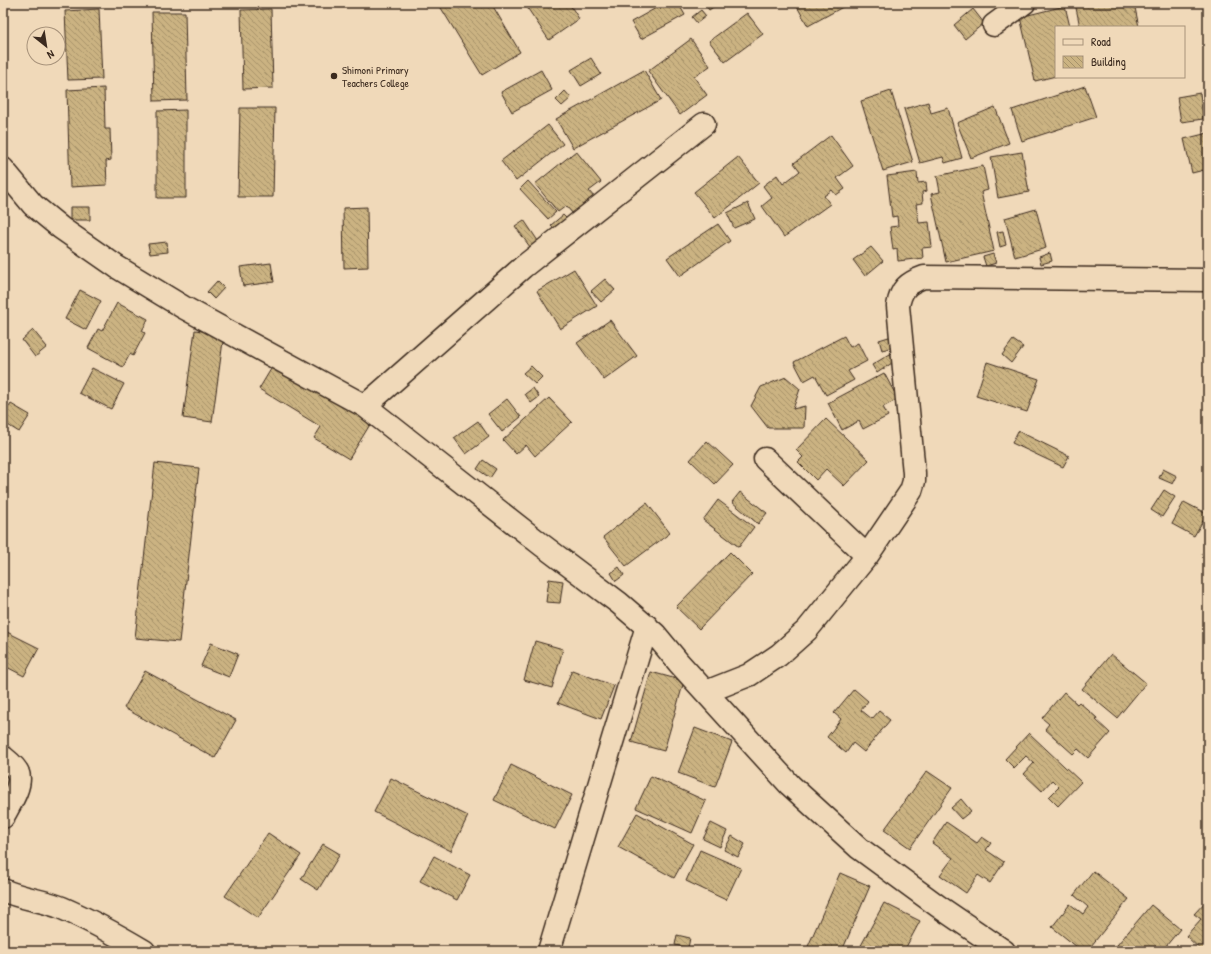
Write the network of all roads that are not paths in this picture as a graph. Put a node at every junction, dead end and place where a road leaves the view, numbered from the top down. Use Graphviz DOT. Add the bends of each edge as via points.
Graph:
graph roads {
  1 [pos="1024,3"];
  2 [pos="994,25"];
  3 [pos="704,124"];
  4 [pos="3,169"];
  5 [pos="1208,280"];
  6 [pos="365,406"];
  7 [pos="764,459"];
  8 [pos="867,556"];
  9 [pos="647,626"];
  10 [pos="706,692"];
  11 [pos="3,757"];
  12 [pos="3,817"];
  13 [pos="3,890"];
  14 [pos="144,951"];
  15 [pos="549,951"];
  16 [pos="1004,951"];
  1 -- 2 [label="street"];
  3 -- 6 [label="street" via="523,267"];
  4 -- 6 [label="street" via="33,205 117,267 183,307"];
  5 -- 8 [label="street" via="924,277 905,287 898,306 914,481 906,500"];
  6 -- 9 [label="street"];
  7 -- 8 [label="street"];
  8 -- 10 [label="street" via="807,630 779,655 749,675"];
  9 -- 10 [label="street"];
  9 -- 15 [label="street"];
  10 -- 16 [label="street" via="790,785 858,848"];
  11 -- 12 [label="street" via="15,768 20,779"];
  13 -- 14 [label="street" via="60,907"];
}
